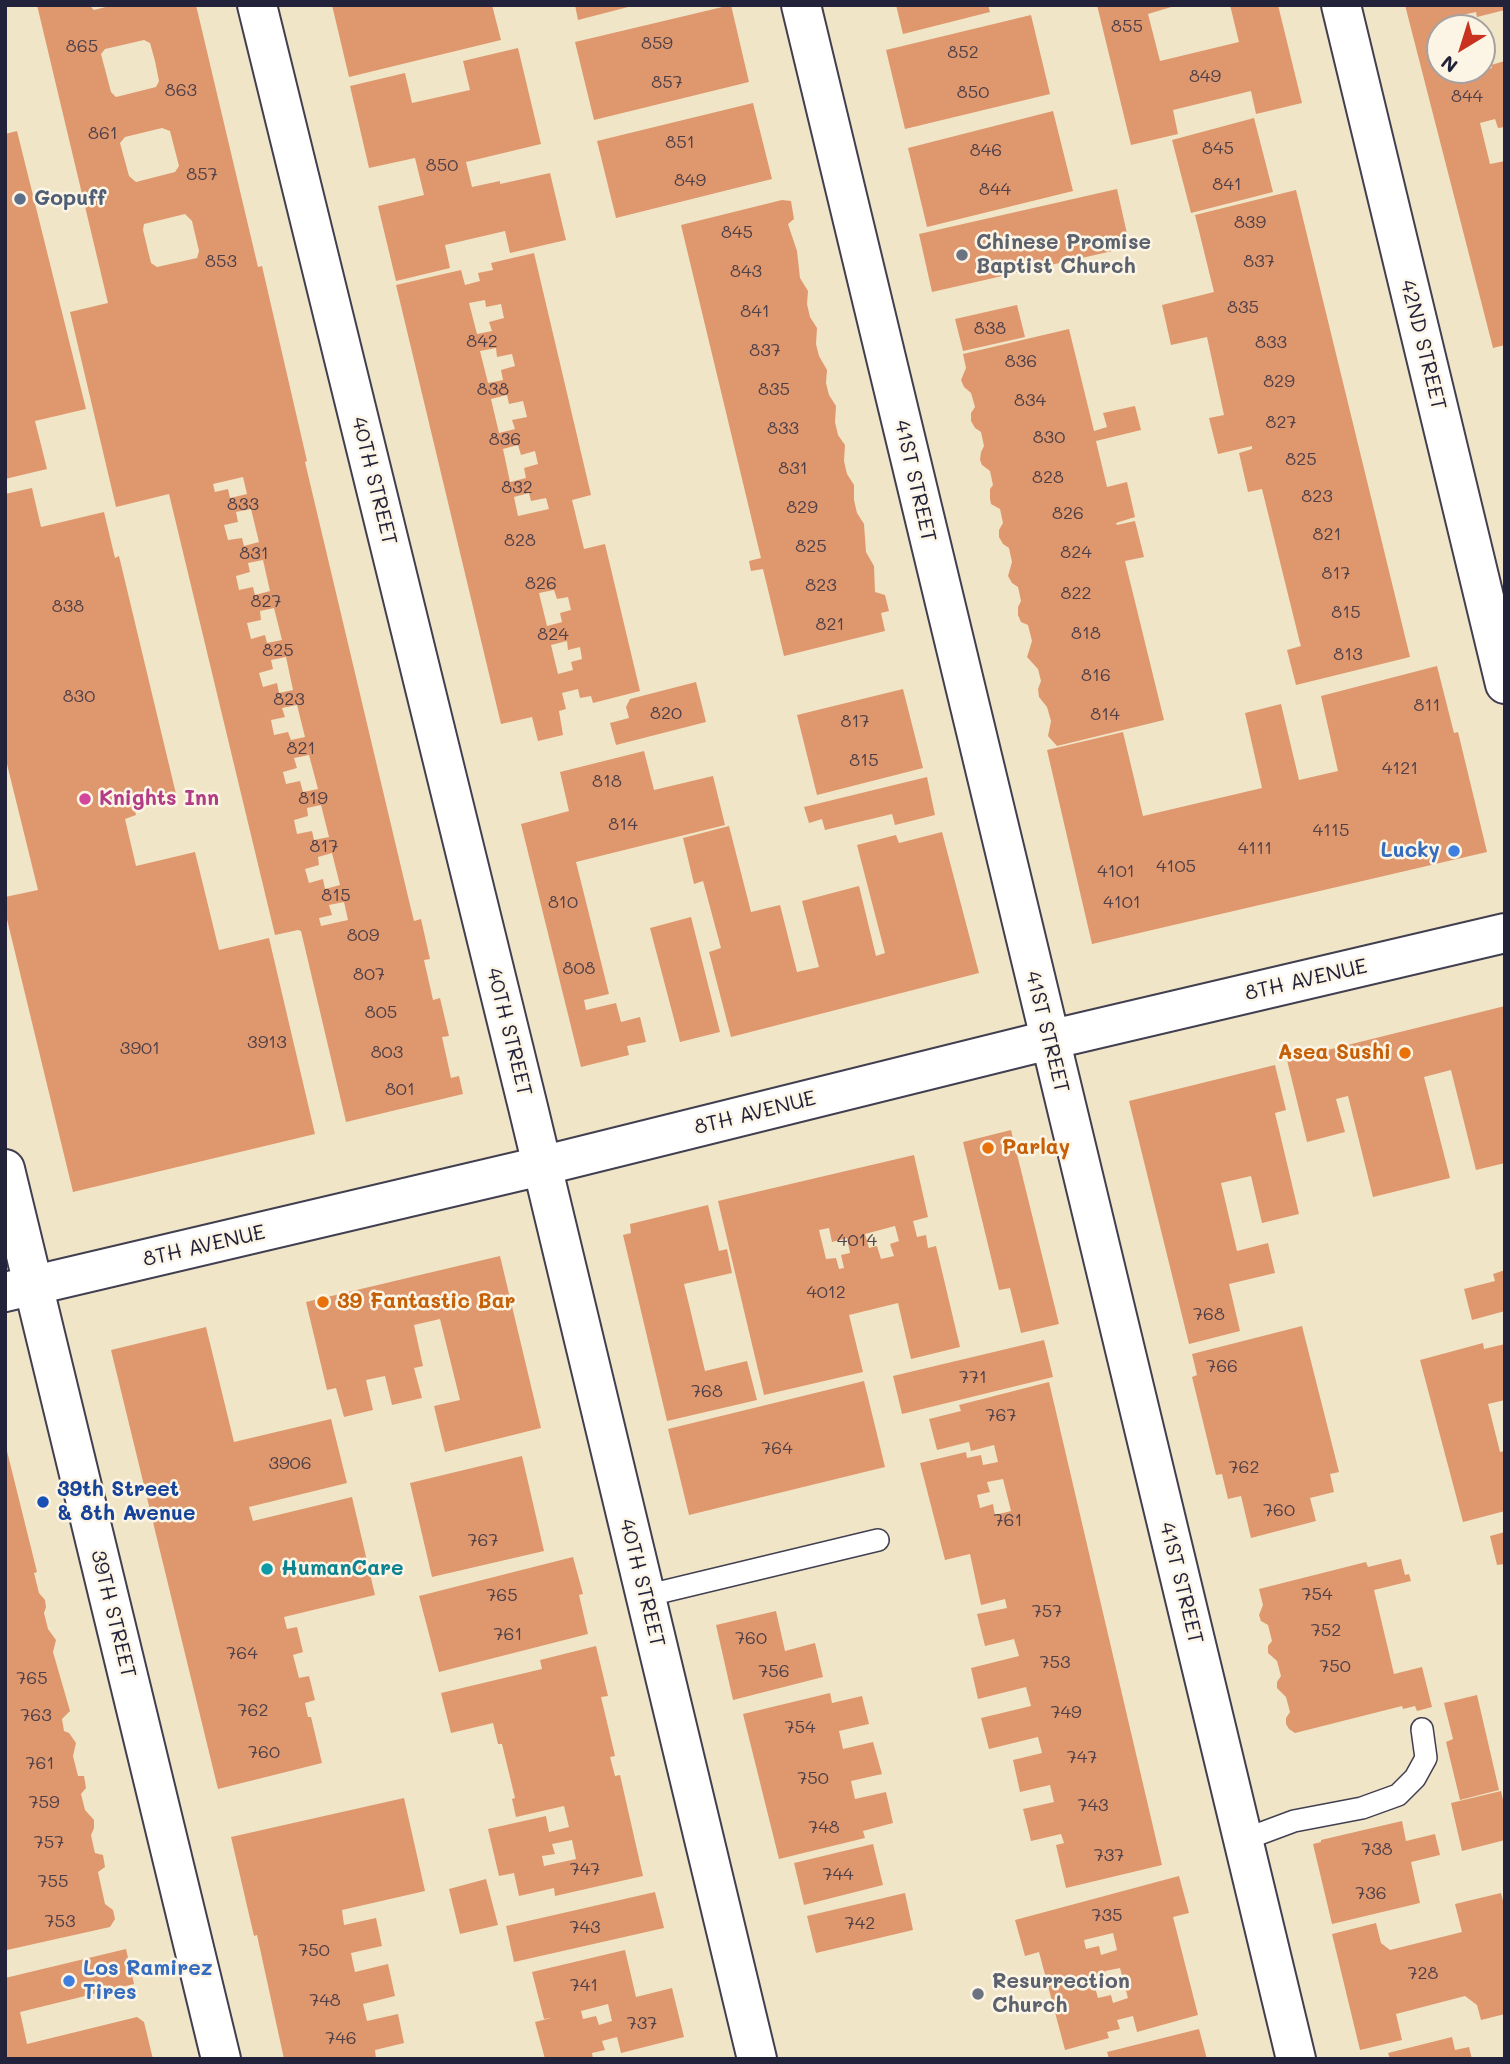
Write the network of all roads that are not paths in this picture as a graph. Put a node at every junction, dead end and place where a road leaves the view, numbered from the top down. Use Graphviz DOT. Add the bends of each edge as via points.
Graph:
graph roads {
  1 [pos="257,5"];
  2 [pos="801,5"];
  3 [pos="1341,5"];
  4 [pos="1505,684"];
  5 [pos="1505,933"];
  6 [pos="1049,1041"];
  7 [pos="541,1166"];
  8 [pos="5,1169"];
  9 [pos="20,1289"];
  10 [pos="878,1540"];
  11 [pos="645,1596"];
  12 [pos="1422,1729"];
  13 [pos="1243,1839"];
  14 [pos="221,2059"];
  15 [pos="757,2059"];
  16 [pos="1296,2059"];
  1 -- 7 [label="street, 40TH STREET"];
  2 -- 6 [label="street, 41ST STREET"];
  3 -- 4 [label="street, 42ND STREET"];
  5 -- 6 [label="street, 8TH AVENUE"];
  6 -- 7 [label="street, 8TH AVENUE"];
  6 -- 13 [label="street, 41ST STREET"];
  7 -- 9 [label="street, 8TH AVENUE"];
  7 -- 11 [label="street, 40TH STREET"];
  8 -- 9 [label="street, 39TH STREET"];
  9 -- 14 [label="street, 39TH STREET"];
  10 -- 11 [label="lane"];
  11 -- 15 [label="street, 40TH STREET"];
  12 -- 13 [label="lane" via="1426,1758 1398,1795"];
  13 -- 16 [label="street, 41ST STREET"];
}
